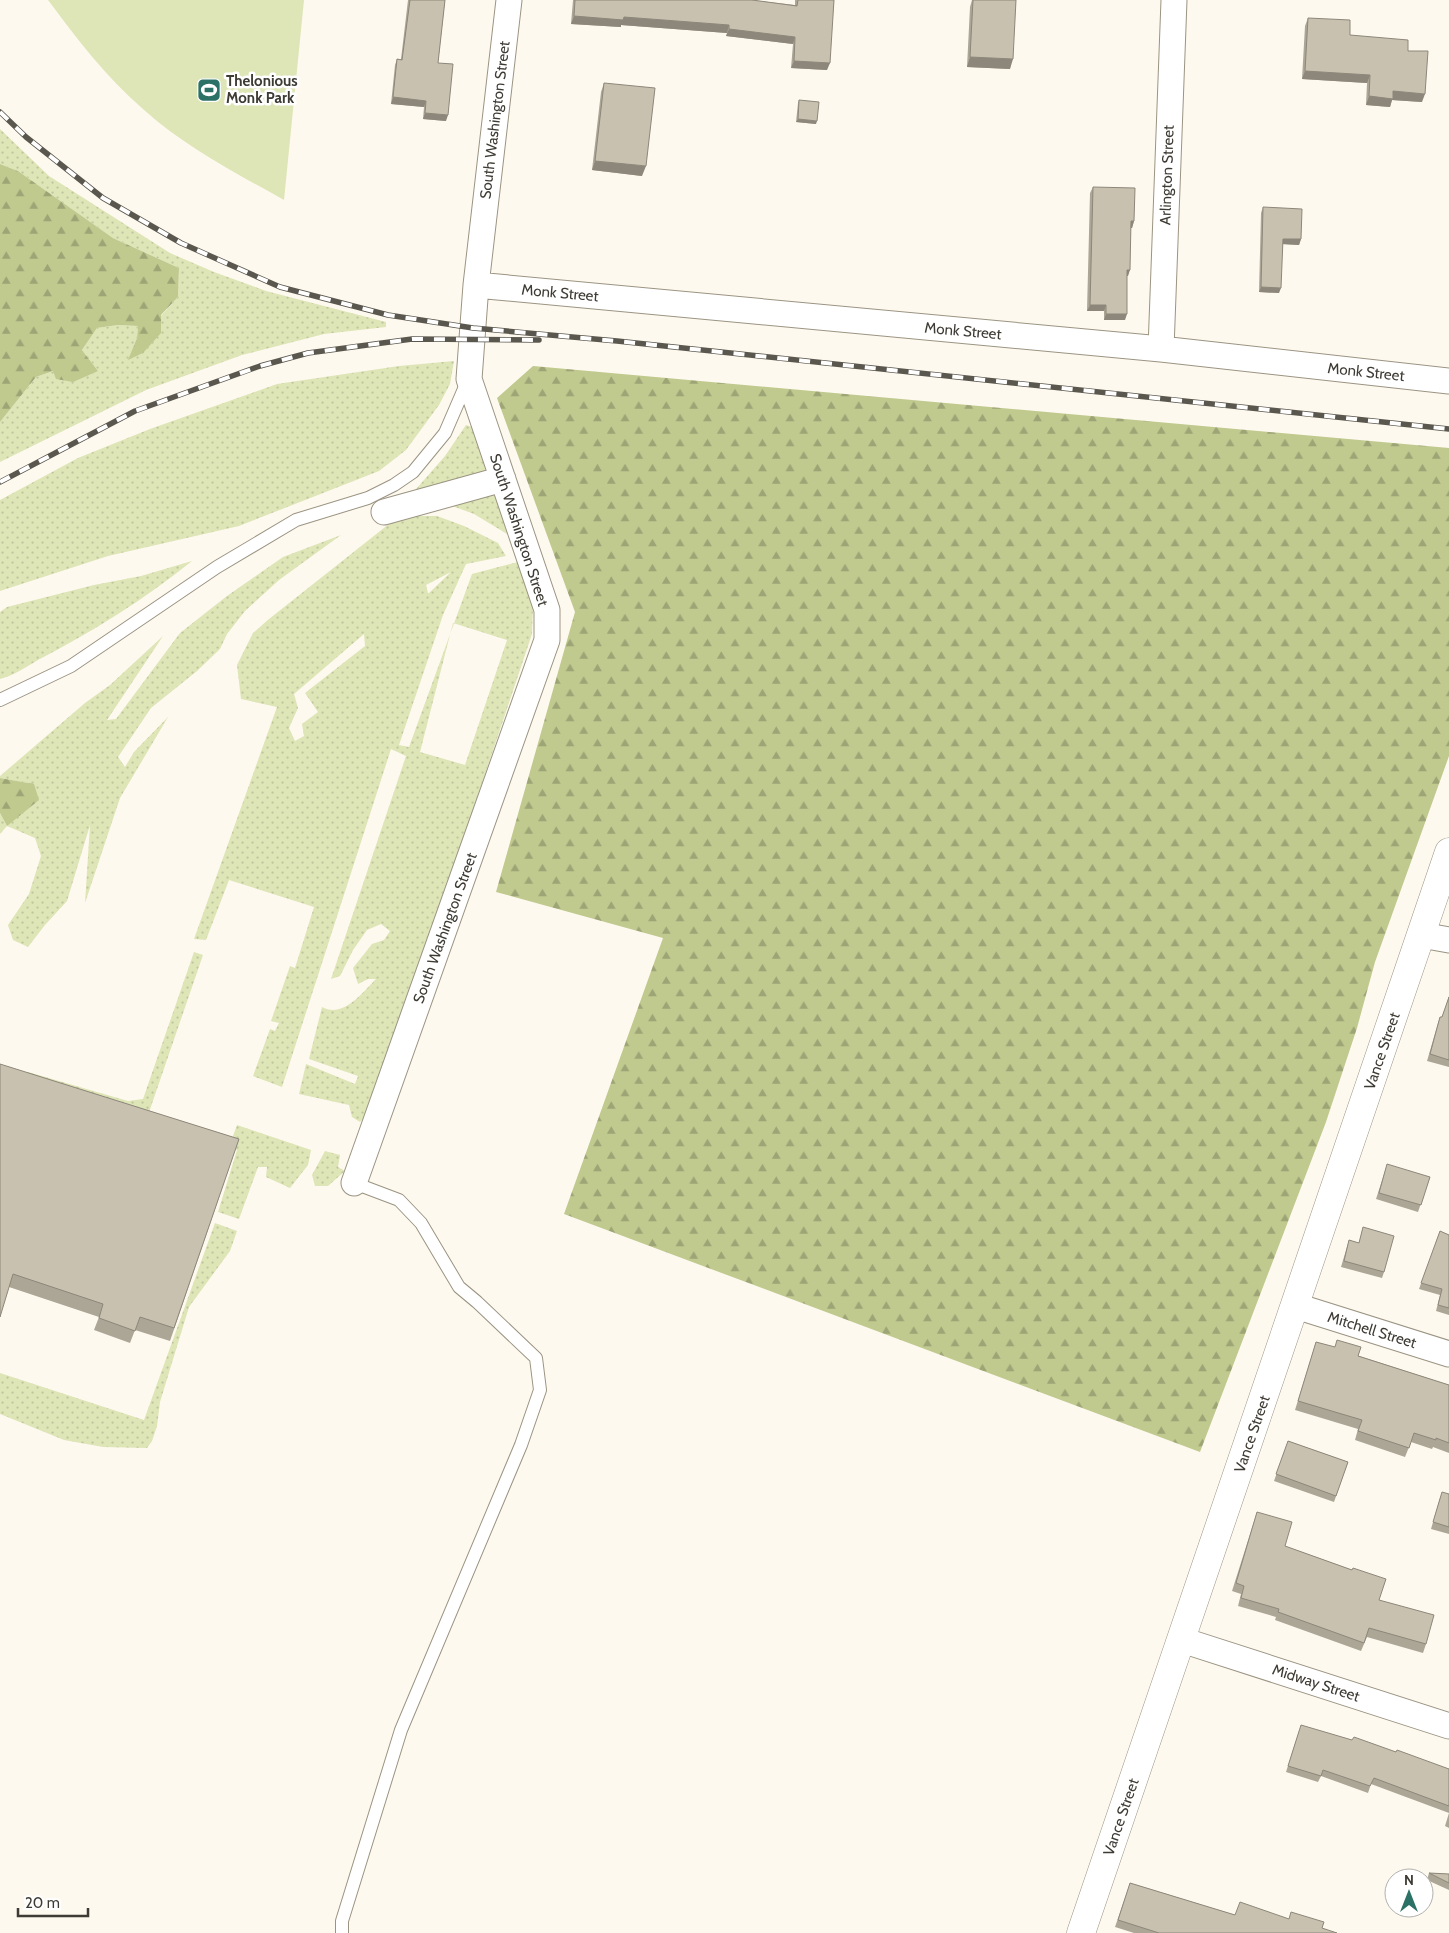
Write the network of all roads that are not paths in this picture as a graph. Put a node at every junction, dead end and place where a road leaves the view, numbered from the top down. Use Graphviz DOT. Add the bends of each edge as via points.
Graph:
graph roads {
  1 [pos="509,0"];
  2 [pos="1174,0"];
  3 [pos="476,285"];
  4 [pos="1160,349"];
  5 [pos="469,379"];
  6 [pos="1449,381"];
  7 [pos="502,479"];
  8 [pos="384,512"];
  9 [pos="0,700"];
  10 [pos="1449,852"];
  11 [pos="1421,935"];
  12 [pos="1449,940"];
  13 [pos="354,1182"];
  14 [pos="1296,1306"];
  15 [pos="1449,1354"];
  16 [pos="1182,1640"];
  17 [pos="1449,1726"];
  18 [pos="342,1933"];
  19 [pos="1081,1933"];
  1 -- 3 [label="street, South Washington Street"];
  2 -- 4 [label="street, Arlington Street"];
  3 -- 4 [label="street, Monk Street"];
  3 -- 5 [label="street, South Washington Street"];
  4 -- 6 [label="street, Monk Street"];
  5 -- 7 [label="street, South Washington Street"];
  5 -- 9 [label="lane" via="445,432 413,472 368,498 296,520 217,567 72,666"];
  7 -- 8 [label="street"];
  7 -- 13 [label="street, South Washington Street" via="547,610 547,640"];
  10 -- 11 [label="street, Vance Street"];
  11 -- 12 [label="street"];
  11 -- 14 [label="street, Vance Street"];
  13 -- 18 [label="lane" via="399,1200 421,1223 459,1287 536,1358 540,1390 521,1445 401,1730 342,1922"];
  14 -- 15 [label="street, Mitchell Street"];
  14 -- 16 [label="street, Vance Street"];
  16 -- 17 [label="street, Midway Street"];
  16 -- 19 [label="street, Vance Street"];
}
